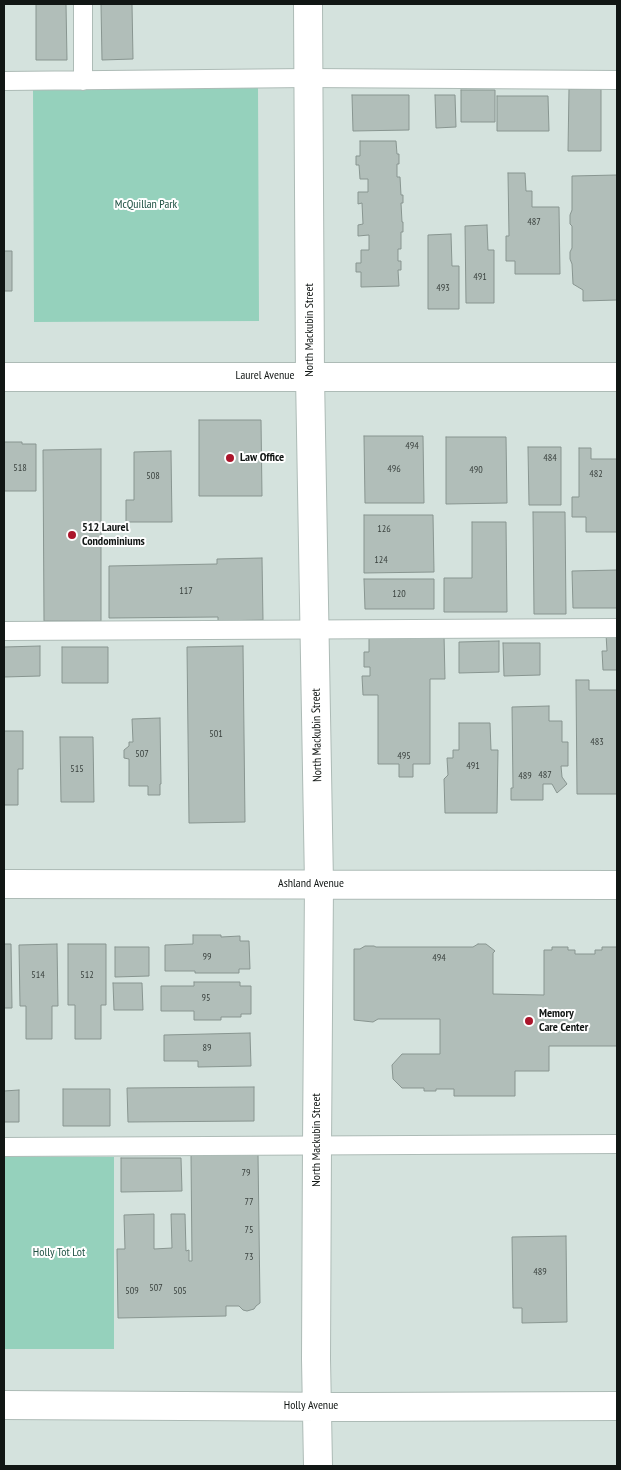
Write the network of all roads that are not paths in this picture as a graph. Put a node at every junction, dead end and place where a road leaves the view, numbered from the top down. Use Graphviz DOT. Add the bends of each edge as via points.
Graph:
graph roads {
  1 [pos="82,4"];
  2 [pos="308,4"];
  3 [pos="308,78"];
  4 [pos="83,80"];
  5 [pos="617,80"];
  6 [pos="4,81"];
  7 [pos="310,376"];
  8 [pos="4,377"];
  9 [pos="617,377"];
  10 [pos="315,628"];
  11 [pos="617,628"];
  12 [pos="4,631"];
  13 [pos="4,884"];
  14 [pos="319,884"];
  15 [pos="617,885"];
  16 [pos="617,1144"];
  17 [pos="317,1145"];
  18 [pos="4,1147"];
  19 [pos="4,1406"];
  20 [pos="317,1406"];
  21 [pos="617,1406"];
  22 [pos="318,1466"];
  1 -- 4 [label="lane"];
  2 -- 3 [label="street, North Mackubin Street"];
  3 -- 4 [label="lane"];
  3 -- 5 [label="lane"];
  3 -- 7 [label="street, North Mackubin Street"];
  4 -- 6 [label="lane"];
  7 -- 8 [label="street, Laurel Avenue"];
  7 -- 9 [label="street, Laurel Avenue"];
  7 -- 10 [label="street, North Mackubin Street"];
  10 -- 11 [label="lane"];
  10 -- 12 [label="lane"];
  10 -- 14 [label="street, North Mackubin Street"];
  13 -- 14 [label="street, Ashland Avenue"];
  14 -- 15 [label="street, Ashland Avenue"];
  14 -- 17 [label="street, North Mackubin Street"];
  16 -- 17 [label="lane"];
  17 -- 18 [label="lane"];
  17 -- 20 [label="street, North Mackubin Street"];
  19 -- 20 [label="street, Holly Avenue"];
  20 -- 21 [label="street, Holly Avenue"];
  20 -- 22 [label="street, North Mackubin Street"];
}
